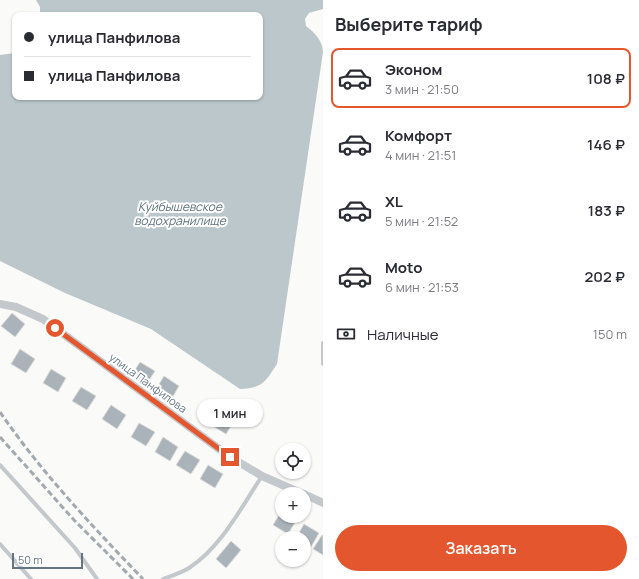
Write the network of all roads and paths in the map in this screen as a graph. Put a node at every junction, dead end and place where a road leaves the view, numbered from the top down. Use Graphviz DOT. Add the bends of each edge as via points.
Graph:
graph roads {
  1 [pos="0,304"];
  2 [pos="323,343"];
  3 [pos="323,364"];
  4 [pos="0,465"];
  5 [pos="262,476"];
  6 [pos="288,487"];
  7 [pos="311,497"];
  8 [pos="323,502"];
  9 [pos="0,544"];
  10 [pos="31,579"];
  11 [pos="97,579"];
  12 [pos="163,579"];
  1 -- 5 [label="street, улица Панфилова" via="16,306 43,319 230,457"];
  2 -- 3 [label="lane"];
  4 -- 11 [label="lane" via="75,548"];
  5 -- 6 [label="street, улица Панфилова"];
  5 -- 12 [label="lane" via="228,529 207,552 188,568"];
  7 -- 8 [label="street, улица Панфилова"];
  9 -- 10 [label="lane"];
}
